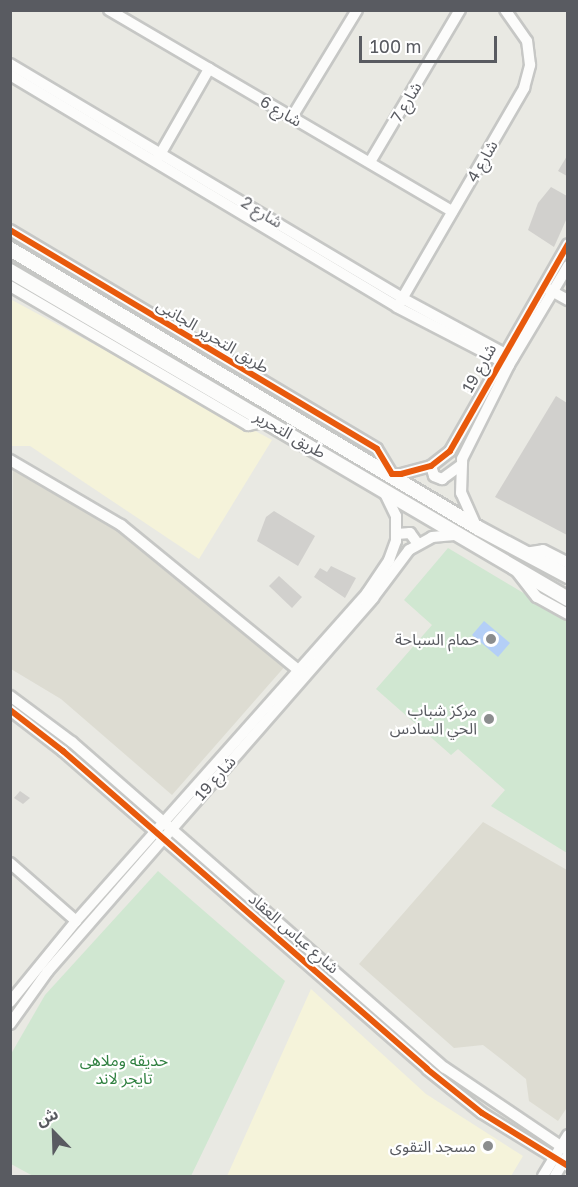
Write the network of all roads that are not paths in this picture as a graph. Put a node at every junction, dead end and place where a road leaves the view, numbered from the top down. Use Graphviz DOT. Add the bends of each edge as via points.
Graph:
graph roads {
  1 [pos="109,10"];
  2 [pos="357,10"];
  3 [pos="460,10"];
  4 [pos="505,10"];
  5 [pos="10,64"];
  6 [pos="210,69"];
  7 [pos="10,75"];
  8 [pos="292,117"];
  9 [pos="159,157"];
  10 [pos="370,162"];
  11 [pos="452,211"];
  12 [pos="10,230"];
  13 [pos="567,244"];
  14 [pos="10,249"];
  15 [pos="567,266"];
  16 [pos="11,276"];
  17 [pos="548,289"];
  18 [pos="567,300"];
  19 [pos="400,303"];
  20 [pos="125,318"];
  21 [pos="113,332"];
  22 [pos="154,335"];
  23 [pos="145,351"];
  24 [pos="501,356"];
  25 [pos="511,362"];
  26 [pos="268,421"];
  27 [pos="10,460"];
  28 [pos="460,465"];
  29 [pos="431,466"];
  30 [pos="392,474"];
  31 [pos="382,489"];
  32 [pos="476,526"];
  33 [pos="397,534"];
  34 [pos="462,536"];
  35 [pos="418,544"];
  36 [pos="525,553"];
  37 [pos="567,563"];
  38 [pos="514,567"];
  39 [pos="567,576"];
  40 [pos="370,596"];
  41 [pos="567,599"];
  42 [pos="567,614"];
  43 [pos="297,669"];
  44 [pos="10,696"];
  45 [pos="10,710"];
  46 [pos="167,826"];
  47 [pos="158,836"];
  48 [pos="10,863"];
  49 [pos="76,921"];
  50 [pos="10,1002"];
  51 [pos="10,1024"];
  52 [pos="567,1135"];
  53 [pos="563,1157"];
  54 [pos="543,1176"];
  55 [pos="555,1176"];
  1 -- 6 [label="street, شارع 6"];
  2 -- 8 [label="street"];
  3 -- 10 [label="street, شارع 7"];
  4 -- 11 [label="street, شارع 4" via="527,41 530,65 524,88"];
  5 -- 9 [label="street, شارع 2"];
  6 -- 8 [label="street, شارع 6"];
  6 -- 9 [label="street"];
  7 -- 9 [label="street, شارع 2"];
  8 -- 10 [label="street, شارع 6"];
  9 -- 19 [label="street, شارع 2"];
  10 -- 11 [label="street, شارع 6"];
  11 -- 19 [label="street, شارع 4"];
  12 -- 30 [label="street, طريق التحرير الجانبى" via="377,449"];
  13 -- 17 [label="street, شارع 19"];
  14 -- 20 [label="street, طريق التحرير"];
  15 -- 17 [label="street, شارع 19"];
  16 -- 21 [label="street, طريق التحرير"];
  16 -- 26 [label="street" via="248,425"];
  17 -- 18 [label="street"];
  17 -- 24 [label="street, شارع 19"];
  17 -- 25 [label="street, شارع 19"];
  19 -- 24 [label="street, شارع 2"];
  20 -- 21 [label="street" via="121,329"];
  20 -- 22 [label="street, طريق التحرير"];
  21 -- 23 [label="street, طريق التحرير"];
  22 -- 23 [label="street" via="146,340"];
  22 -- 30 [label="street, طريق التحرير"];
  23 -- 26 [label="street, طريق التحرير"];
  24 -- 25 [label="street, شارع 2"];
  24 -- 29 [label="street, شارع 19" via="450,451"];
  25 -- 28 [label="street, شارع 19"];
  26 -- 31 [label="street, طريق التحرير"];
  27 -- 43 [label="street" via="121,525"];
  28 -- 29 [label="street" via="442,479 432,474"];
  28 -- 32 [label="street" via="463,502"];
  29 -- 30 [label="street"];
  30 -- 32 [label="street, طريق التحرير"];
  31 -- 33 [label="street, شارع 19" via="393,506"];
  31 -- 34 [label="street, طريق التحرير"];
  32 -- 36 [label="street, طريق التحرير"];
  33 -- 35 [label="street" via="410,533"];
  33 -- 40 [label="street, شارع 19" via="390,560"];
  34 -- 35 [label="street" via="439,535"];
  34 -- 38 [label="street, طريق التحرير"];
  35 -- 40 [label="street, شارع 19"];
  36 -- 37 [label="street" via="543,550"];
  36 -- 39 [label="street, طريق التحرير"];
  38 -- 41 [label="street, طريق التحرير"];
  38 -- 42 [label="street" via="537,597"];
  40 -- 43 [label="street, شارع 19"];
  40 -- 46 [label="street, شارع 19"];
  43 -- 46 [label="street, شارع 19"];
  44 -- 46 [label="street, شارع عباس العقاد" via="72,742"];
  45 -- 47 [label="street, شارع عباس العقاد"];
  46 -- 47 [label="street, شارع 19"];
  46 -- 53 [label="street, شارع عباس العقاد" via="445,1068"];
  47 -- 49 [label="street, شارع 19"];
  47 -- 51 [label="street, شارع 19"];
  47 -- 53 [label="street, شارع عباس العقاد" via="482,1113"];
  48 -- 49 [label="street"];
  49 -- 50 [label="street, شارع 19"];
  52 -- 53 [label="street"];
  53 -- 54 [label="street"];
  53 -- 55 [label="street"];
}
